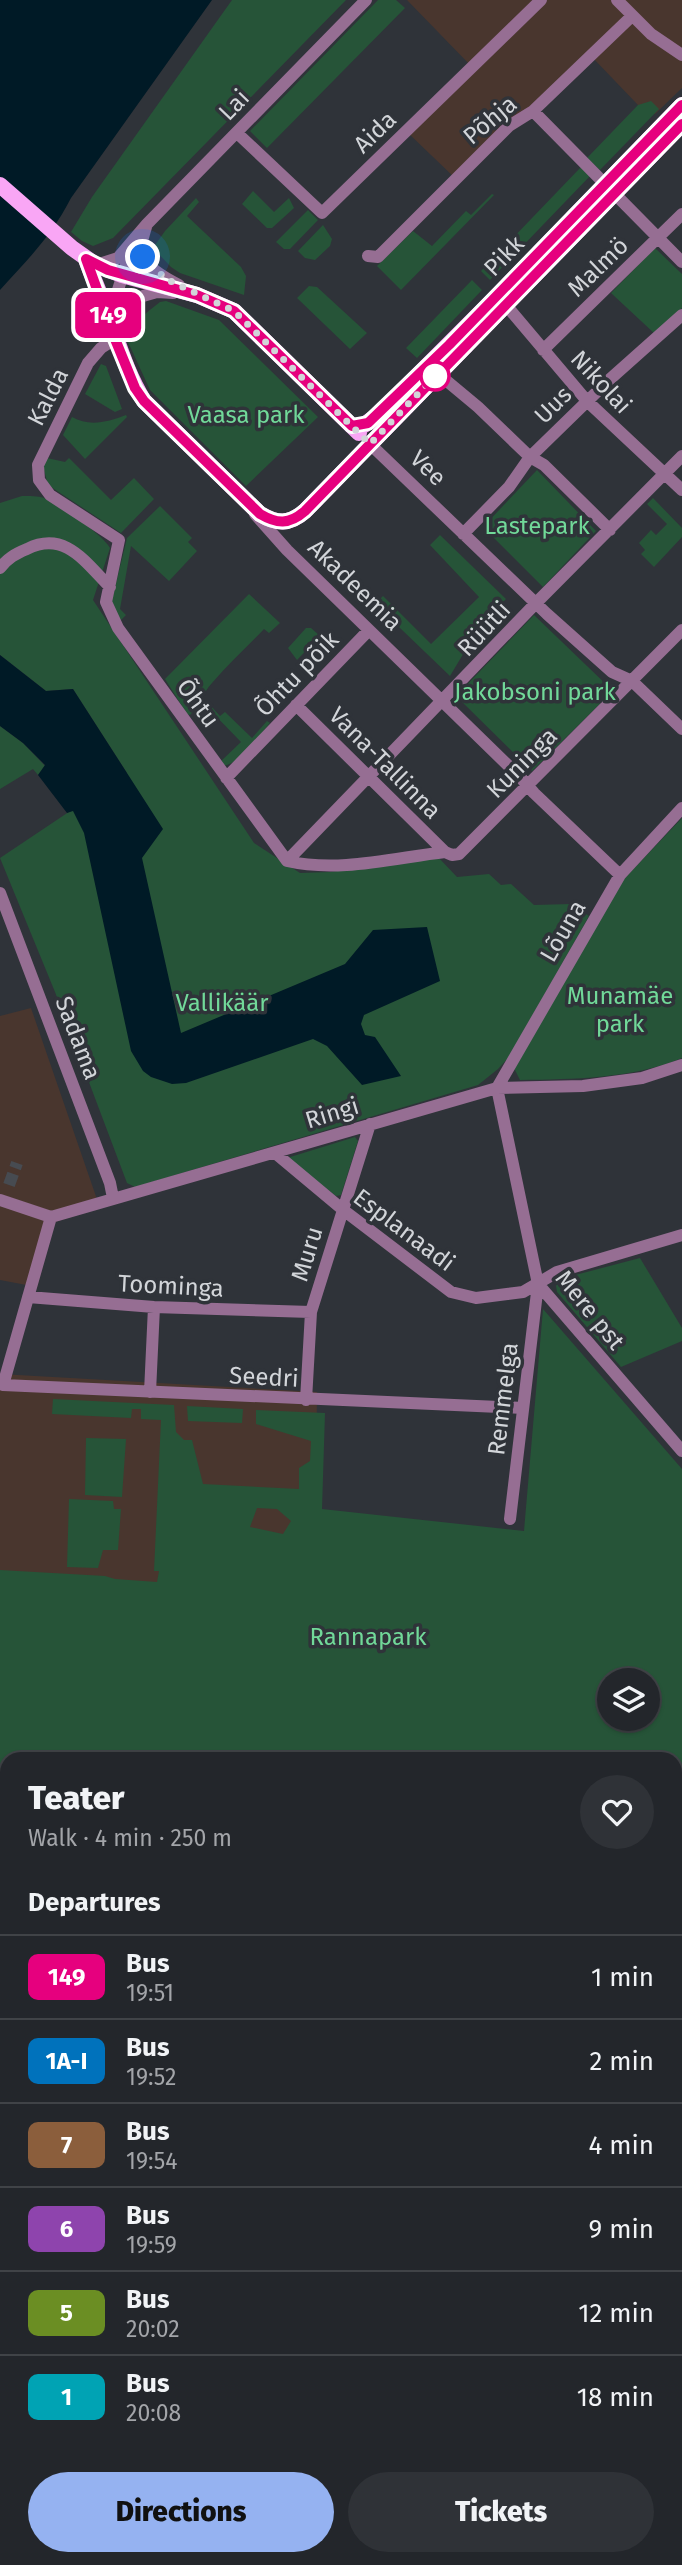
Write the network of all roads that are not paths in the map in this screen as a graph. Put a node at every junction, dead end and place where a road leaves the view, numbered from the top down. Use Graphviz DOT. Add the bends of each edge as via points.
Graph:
graph roads {
  1 [pos="366,0"];
  2 [pos="541,0"];
  3 [pos="617,0"];
  4 [pos="632,16"];
  5 [pos="682,55"];
  6 [pos="682,105"];
  7 [pos="533,111"];
  8 [pos="682,124"];
  9 [pos="237,133"];
  10 [pos="0,185"];
  11 [pos="610,189"];
  12 [pos="682,214"];
  13 [pos="147,224"];
  14 [pos="134,239"];
  15 [pos="658,239"];
  16 [pos="373,256"];
  17 [pos="91,262"];
  18 [pos="682,262"];
  19 [pos="122,275"];
  20 [pos="197,295"];
  21 [pos="501,300"];
  22 [pos="682,315"];
  23 [pos="109,318"];
  24 [pos="115,339"];
  25 [pos="543,350"];
  26 [pos="448,382"];
  27 [pos="587,401"];
  28 [pos="352,426"];
  29 [pos="47,444"];
  30 [pos="370,444"];
  31 [pos="682,456"];
  32 [pos="530,457"];
  33 [pos="664,474"];
  34 [pos="682,490"];
  35 [pos="246,503"];
  36 [pos="606,526"];
  37 [pos="464,534"];
  38 [pos="0,568"];
  39 [pos="110,587"];
  40 [pos="536,603"];
  41 [pos="369,630"];
  42 [pos="682,630"];
  43 [pos="632,681"];
  44 [pos="443,701"];
  45 [pos="296,705"];
  46 [pos="682,729"];
  47 [pos="369,777"];
  48 [pos="226,778"];
  49 [pos="528,786"];
  50 [pos="682,808"];
  51 [pos="445,852"];
  52 [pos="287,861"];
  53 [pos="620,875"];
  54 [pos="0,893"];
  55 [pos="682,1065"];
  56 [pos="497,1088"];
  57 [pos="370,1124"];
  58 [pos="275,1153"];
  59 [pos="113,1198"];
  60 [pos="0,1200"];
  61 [pos="342,1209"];
  62 [pos="51,1217"];
  63 [pos="682,1235"];
  64 [pos="538,1284"];
  65 [pos="28,1297"];
  66 [pos="153,1307"];
  67 [pos="311,1312"];
  68 [pos="150,1392"];
  69 [pos="306,1400"];
  70 [pos="523,1408"];
  71 [pos="682,1451"];
  72 [pos="510,1519"];
  1 -- 9 [label="street, Lai"];
  2 -- 9 [label="street, Aida" via="322,213"];
  3 -- 4 [label="street"];
  4 -- 5 [label="street"];
  4 -- 7 [label="street, Põhja"];
  6 -- 11 [label="main road, Pikk"];
  7 -- 11 [label="street"];
  7 -- 16 [label="street, Põhja" via="509,126"];
  8 -- 11 [label="main road, Pikk"];
  9 -- 13 [label="street, Lai"];
  10 -- 17 [label="main road"];
  11 -- 15 [label="street"];
  11 -- 21 [label="main road, Pikk"];
  12 -- 15 [label="street, Malmö"];
  13 -- 14 [label="street, Lai"];
  13 -- 20 [label="street" via="143,257 166,279"];
  14 -- 17 [label="street, Lai" via="118,258"];
  14 -- 19 [label="street, Lai"];
  15 -- 18 [label="street"];
  15 -- 25 [label="street, Malmö"];
  17 -- 19 [label="main road, Vee"];
  17 -- 23 [label="main road, Akadeemia"];
  19 -- 20 [label="main road, Vee"];
  19 -- 23 [label="street, Lai"];
  20 -- 24 [label="street" via="158,292 143,296 125,313"];
  20 -- 28 [label="main road, Vee" via="234,311"];
  21 -- 25 [label="street, Nikolai"];
  21 -- 28 [label="main road, Pikk" via="368,423"];
  21 -- 30 [label="main road, Pikk"];
  22 -- 27 [label="street, Uus"];
  23 -- 24 [label="main road, Akadeemia"];
  24 -- 29 [label="street, Kalda" via="93,355"];
  24 -- 35 [label="main road, Akadeemia" via="144,401"];
  25 -- 27 [label="street, Nikolai"];
  26 -- 32 [label="street"];
  27 -- 32 [label="street, Uus"];
  27 -- 33 [label="street, Nikolai"];
  28 -- 30 [label="main road, Vee"];
  29 -- 39 [label="street, Õhtu" via="38,465 38,480 50,495 120,540"];
  30 -- 35 [label="main road, Pikk" via="291,521 273,522"];
  30 -- 37 [label="street, Vee"];
  31 -- 33 [label="street, Rüütli"];
  32 -- 36 [label="street"];
  32 -- 37 [label="street, Uus"];
  33 -- 34 [label="street, Nikolai"];
  33 -- 36 [label="street, Rüütli"];
  35 -- 41 [label="street, Akadeemia"];
  36 -- 40 [label="street, Rüütli"];
  37 -- 40 [label="street, Vee"];
  38 -- 39 [label="street" via="8,558 51,542 76,554"];
  39 -- 48 [label="street, Õhtu" via="106,602 118,628"];
  40 -- 43 [label="street, Vee" via="612,672"];
  40 -- 44 [label="street, Rüütli"];
  41 -- 44 [label="street, Akadeemia"];
  41 -- 45 [label="street, Õhtu põik"];
  42 -- 43 [label="street, Kuninga"];
  43 -- 46 [label="street, Vee"];
  43 -- 49 [label="street, Kuninga"];
  44 -- 47 [label="street, Rüütli"];
  44 -- 49 [label="street, Akadeemia"];
  45 -- 47 [label="street, Vana-Tallinna"];
  45 -- 48 [label="street, Õhtu põik"];
  47 -- 51 [label="street, Vana-Tallinna"];
  47 -- 52 [label="street, Rüütli"];
  48 -- 52 [label="street, Õhtu"];
  49 -- 51 [label="street, Kuninga" via="459,854"];
  49 -- 53 [label="street, Akadeemia"];
  50 -- 53 [label="street, Lõuna"];
  51 -- 52 [label="street" via="311,867"];
  53 -- 56 [label="street, Lõuna"];
  54 -- 59 [label="street, Sadama"];
  55 -- 56 [label="street, Ringi" via="642,1078 583,1086"];
  56 -- 57 [label="street, Ringi"];
  56 -- 64 [label="street, Mere pst"];
  57 -- 58 [label="street, Ringi"];
  57 -- 61 [label="street, Muru"];
  58 -- 59 [label="street, Ringi"];
  58 -- 61 [label="street, Esplanaadi"];
  59 -- 62 [label="street, Ringi"];
  60 -- 62 [label="street"];
  61 -- 64 [label="street, Esplanaadi" via="451,1292 476,1298 523,1292"];
  61 -- 67 [label="street, Muru"];
  62 -- 65 [label="street"];
  63 -- 64 [label="street, Esplanaadi" via="557,1272"];
  64 -- 70 [label="street, Remmelga"];
  64 -- 71 [label="street, Mere pst"];
  65 -- 66 [label="street, Toominga"];
  65 -- 68 [label="street, Seedri" via="3,1385"];
  66 -- 67 [label="street, Toominga"];
  66 -- 68 [label="street"];
  67 -- 69 [label="street, Muru"];
  68 -- 69 [label="street, Seedri"];
  69 -- 70 [label="street, Seedri"];
  70 -- 72 [label="street, Remmelga"];
}
